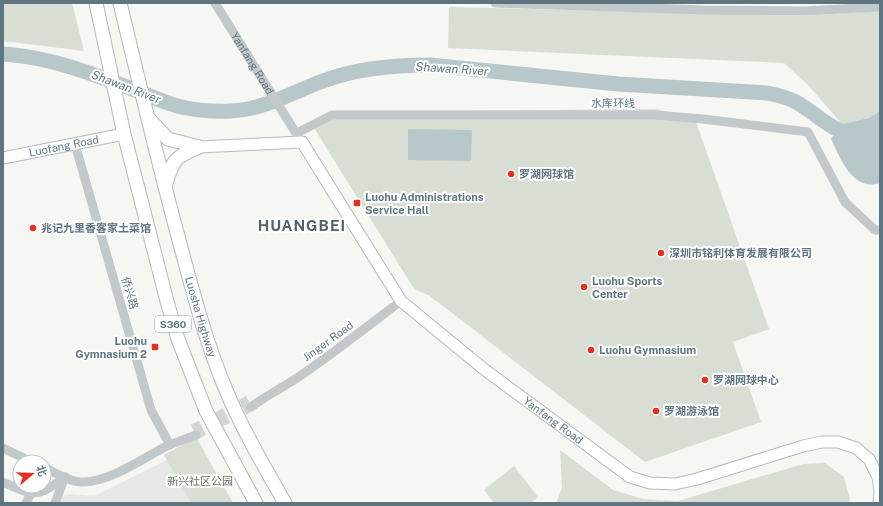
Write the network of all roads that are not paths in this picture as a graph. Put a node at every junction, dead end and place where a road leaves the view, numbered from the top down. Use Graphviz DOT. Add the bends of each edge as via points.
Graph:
graph roads {
  1 [pos="96,3"];
  2 [pos="120,3"];
  3 [pos="215,3"];
  4 [pos="495,3"];
  5 [pos="880,7"];
  6 [pos="149,119"];
  7 [pos="123,129"];
  8 [pos="299,138"];
  9 [pos="75,144"];
  10 [pos="199,147"];
  11 [pos="3,158"];
  12 [pos="165,187"];
  13 [pos="880,230"];
  14 [pos="401,301"];
  15 [pos="249,403"];
  16 [pos="194,432"];
  17 [pos="170,445"];
  18 [pos="3,448"];
  19 [pos="15,454"];
  20 [pos="52,471"];
  21 [pos="65,477"];
  22 [pos="52,487"];
  23 [pos="880,492"];
  24 [pos="30,494"];
  25 [pos="26,503"];
  26 [pos="55,503"];
  27 [pos="256,503"];
  28 [pos="285,503"];
  29 [pos="879,503"];
  1 -- 7 [label="highway, S360"];
  2 -- 6 [label="highway, S360"];
  3 -- 8 [label="street, Yanfang Road"];
  4 -- 5 [label="street" via="803,11"];
  6 -- 10 [label="highway" via="168,139"];
  6 -- 12 [label="highway, Luosha Highway / S360"];
  7 -- 9 [label="main road, Luofang Road"];
  7 -- 27 [label="highway, S360" via="178,340 206,411"];
  8 -- 10 [label="main road"];
  8 -- 13 [label="street, 水库环线" via="332,115 655,115 808,132 845,202 875,230"];
  8 -- 14 [label="main road, Yanfang Road"];
  9 -- 11 [label="main road, Luofang Road"];
  9 -- 17 [label="street, 侨兴路" via="151,410"];
  10 -- 12 [label="highway" via="180,155 172,167"];
  12 -- 28 [label="highway, Luosha Highway / S360" via="208,343 226,391"];
  14 -- 15 [label="street, Jinger Road" via="313,367 266,396"];
  14 -- 23 [label="main road, Yanfang Road" via="485,370 630,477 650,483 674,484 803,446 838,442 856,448 869,459 878,477"];
  16 -- 17 [label="street"];
  17 -- 21 [label="street" via="92,482 80,482"];
  18 -- 19 [label="street"];
  20 -- 21 [label="street"];
  21 -- 22 [label="street"];
  21 -- 26 [label="street"];
  23 -- 29 [label="main road, Yanfang Road"];
  24 -- 25 [label="street"];
}
